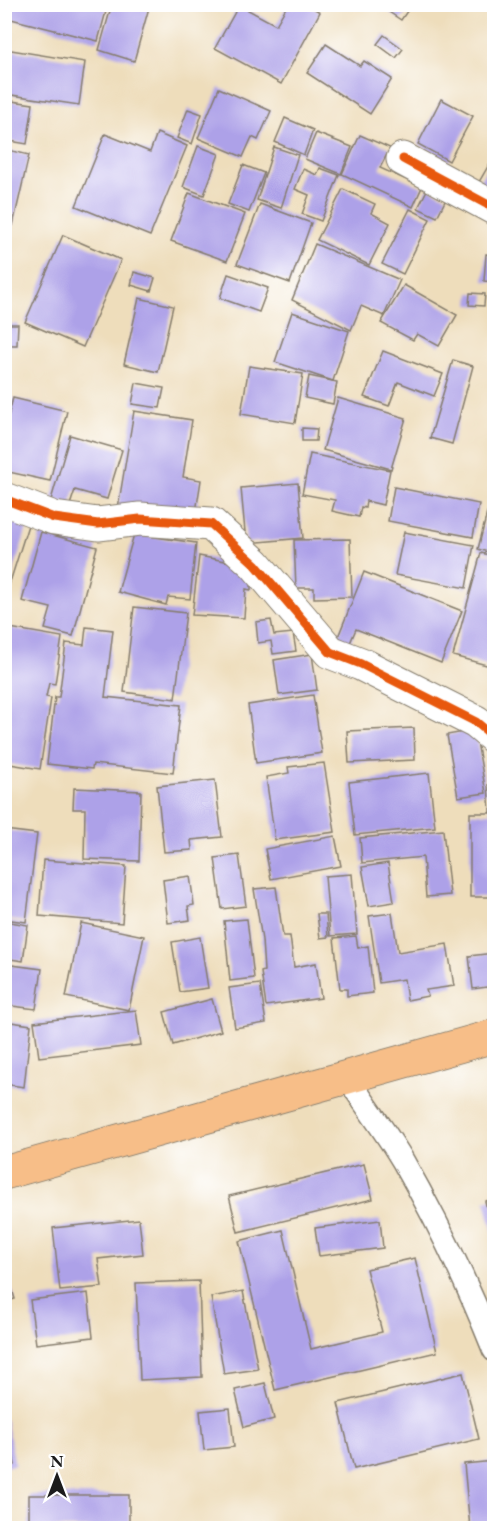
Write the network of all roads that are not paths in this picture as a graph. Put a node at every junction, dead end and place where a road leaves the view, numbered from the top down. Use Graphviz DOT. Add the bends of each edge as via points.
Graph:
graph roads {
  1 [pos="403,159"];
  2 [pos="495,208"];
  3 [pos="4,499"];
  4 [pos="495,737"];
  5 [pos="495,1036"];
  6 [pos="347,1077"];
  7 [pos="4,1173"];
  8 [pos="495,1350"];
  1 -- 2 [label="street"];
  3 -- 4 [label="street" via="54,518 98,524 140,519 211,524 255,564 330,652 476,722"];
  5 -- 6 [label="main road"];
  6 -- 7 [label="main road"];
  6 -- 8 [label="lane" via="402,1159 438,1225"];
}
